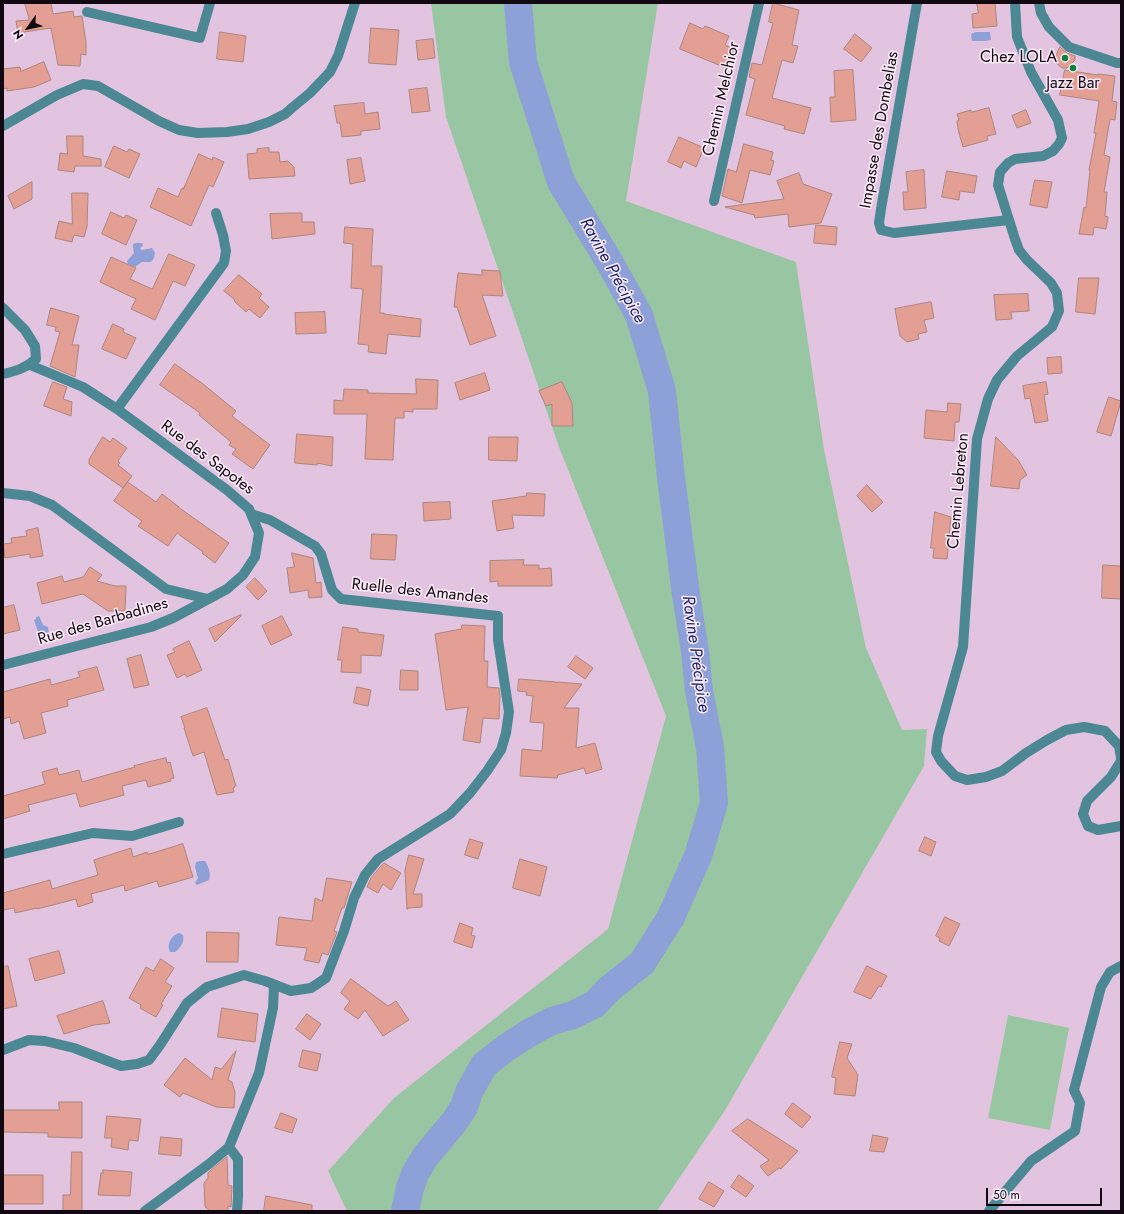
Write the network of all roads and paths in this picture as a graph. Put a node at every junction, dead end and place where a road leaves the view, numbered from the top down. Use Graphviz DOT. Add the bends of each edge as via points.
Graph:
graph roads {
  1 [pos="210,3"];
  2 [pos="355,3"];
  3 [pos="759,3"];
  4 [pos="917,3"];
  5 [pos="1015,3"];
  6 [pos="1039,3"];
  7 [pos="87,12"];
  8 [pos="1121,63"];
  9 [pos="3,126"];
  10 [pos="714,201"];
  11 [pos="216,213"];
  12 [pos="1009,220"];
  13 [pos="3,308"];
  14 [pos="30,365"];
  15 [pos="3,374"];
  16 [pos="117,410"];
  17 [pos="3,493"];
  18 [pos="251,514"];
  19 [pos="208,599"];
  20 [pos="3,665"];
  21 [pos="1121,758"];
  22 [pos="1121,761"];
  23 [pos="180,822"];
  24 [pos="1121,826"];
  25 [pos="3,854"];
  26 [pos="1121,966"];
  27 [pos="274,985"];
  28 [pos="3,1050"];
  29 [pos="229,1147"];
  30 [pos="145,1211"];
  31 [pos="237,1211"];
  32 [pos="988,1211"];
  1 -- 7 [label="street" via="200,38"];
  2 -- 9 [label="street" via="338,56 330,72 285,114 269,122 227,132 179,130 98,86 83,84 57,95"];
  3 -- 10 [label="street, Chemin Melchior"];
  4 -- 12 [label="street, Impasse des Dombelias" via="881,209 881,230 894,233"];
  5 -- 12 [label="street, Chemin Lebreton" via="1017,37 1030,72 1058,120 1062,138 1053,151 1042,156 1015,159 1000,172 998,185"];
  6 -- 8 [label="street" via="1049,27 1069,48"];
  11 -- 16 [label="street" via="226,251 224,263"];
  12 -- 21 [label="street, Chemin Lebreton" via="1020,250 1051,282 1057,293 1059,311 1052,328 1017,356 997,380 988,399 977,439 963,647 938,736 936,752 955,776 967,780 986,778 1002,771 1054,736 1066,730 1084,728 1105,732 1119,746"];
  13 -- 14 [label="street" via="25,330 35,346 36,359"];
  14 -- 15 [label="street"];
  14 -- 16 [label="street, Rue des Sapotes" via="83,388"];
  16 -- 18 [label="street, Rue des Sapotes" via="227,490 249,509"];
  17 -- 19 [label="street" via="30,496 52,505 166,589"];
  18 -- 19 [label="street, Rue des Sapotes" via="259,533 254,557 242,575 227,589"];
  18 -- 27 [label="street, Ruelle des Amandes" via="270,520 315,546 321,554 332,590 341,599 498,616 498,640 509,712 501,750 470,794 450,814 378,859 365,875 354,898 326,978 311,988 291,991"];
  19 -- 20 [label="street, Rue des Barbadines" via="151,627"];
  22 -- 24 [label="street" via="1088,801 1083,814 1088,826 1098,830"];
  23 -- 25 [label="street" via="132,836 93,833"];
  26 -- 32 [label="street" via="1110,972 1101,987 1074,1090 1080,1103 1075,1132 1031,1161"];
  27 -- 28 [label="street" via="244,975 207,987 187,1002 149,1060 137,1064 121,1066 74,1048 45,1041 29,1040"];
  27 -- 29 [label="street" via="273,1008 259,1073"];
  29 -- 30 [label="street"];
  29 -- 31 [label="street" via="238,1159"];
}
